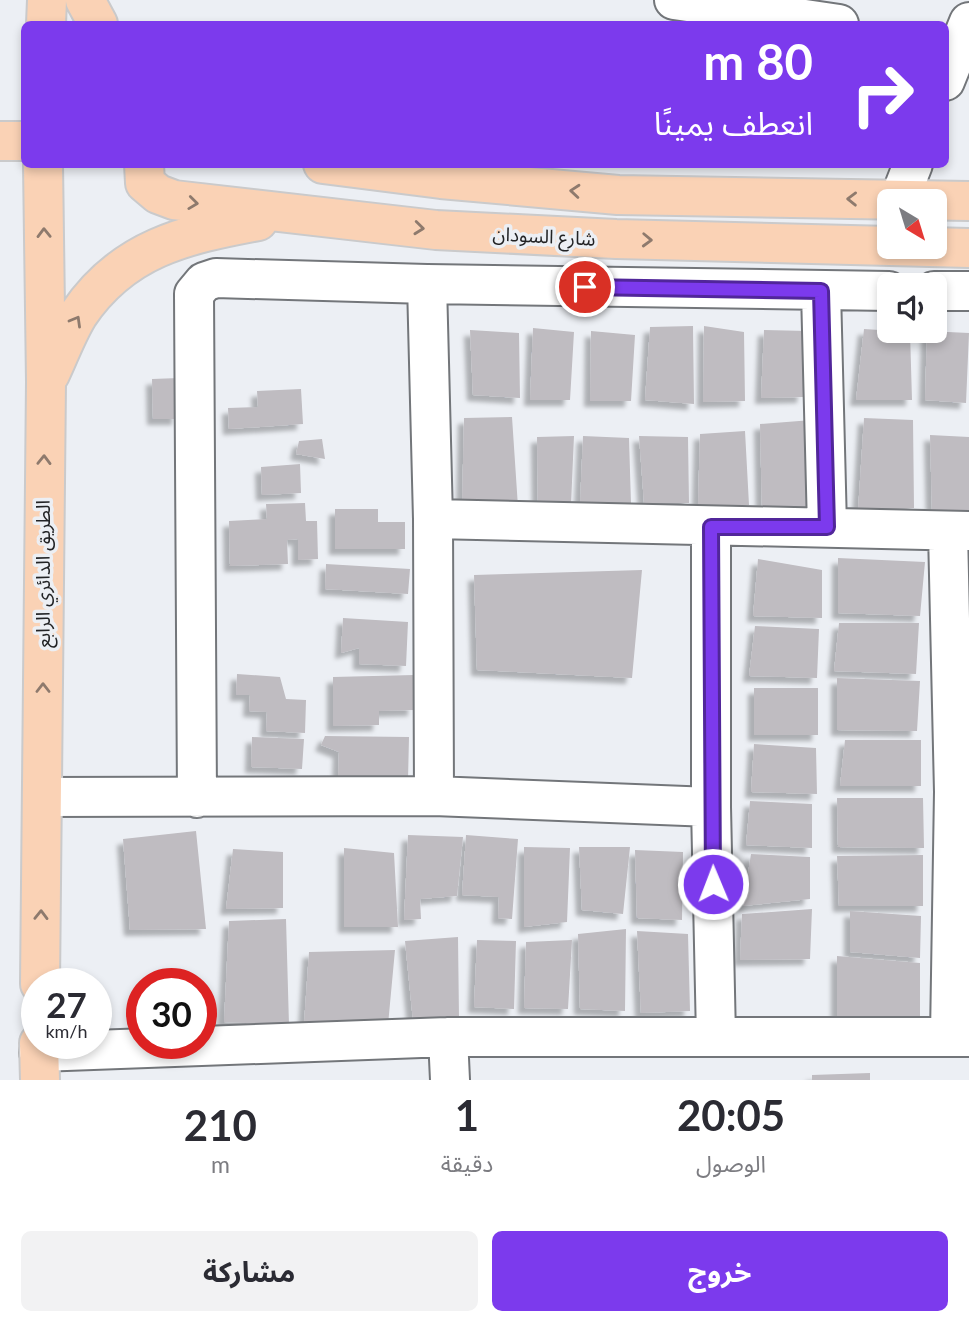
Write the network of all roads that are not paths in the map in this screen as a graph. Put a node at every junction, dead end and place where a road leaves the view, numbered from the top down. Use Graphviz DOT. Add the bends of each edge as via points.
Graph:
graph roads {
  1 [pos="47,0"];
  2 [pos="85,0"];
  3 [pos="674,0"];
  4 [pos="46,21"];
  5 [pos="96,21"];
  6 [pos="818,21"];
  7 [pos="958,35"];
  8 [pos="949,67"];
  9 [pos="0,141"];
  10 [pos="21,141"];
  11 [pos="43,168"];
  12 [pos="144,168"];
  13 [pos="361,168"];
  14 [pos="911,168"];
  15 [pos="903,189"];
  16 [pos="877,200"];
  17 [pos="947,201"];
  18 [pos="969,201"];
  19 [pos="296,215"];
  20 [pos="969,248"];
  21 [pos="427,284"];
  22 [pos="821,291"];
  23 [pos="877,291"];
  24 [pos="947,291"];
  25 [pos="969,291"];
  26 [pos="46,382"];
  27 [pos="433,519"];
  28 [pos="711,527"];
  29 [pos="827,527"];
  30 [pos="958,532"];
  31 [pos="961,793"];
  32 [pos="434,796"];
  33 [pos="42,797"];
  34 [pos="197,798"];
  35 [pos="711,807"];
  36 [pos="40,968"];
  37 [pos="448,1037"];
  38 [pos="716,1037"];
  39 [pos="960,1037"];
  40 [pos="112,1054"];
  41 [pos="450,1080"];
  1 -- 4 [label="main road"];
  2 -- 5 [label="main road"];
  3 -- 6 [label="street"];
  7 -- 8 [label="street"];
  9 -- 10 [label="main road"];
  26 -- 11 [label="main road, الطريق الدائري الرابع, one-way"];
  12 -- 19 [label="main road, شارع السودان, one-way" via="145,183 174,200"];
  16 -- 13 [label="main road, one-way" via="618,195"];
  14 -- 15 [label="street"];
  17 -- 18 [label="main road"];
  19 -- 20 [label="main road, شارع السودان, one-way" via="436,230"];
  26 -- 19 [label="main road, one-way" via="77,317 102,285 136,257 175,239"];
  21 -- 22 [label="street"];
  21 -- 27 [label="street"];
  21 -- 34 [label="street" via="216,278 204,282 194,294"];
  22 -- 23 [label="street"];
  22 -- 29 [label="street"];
  24 -- 25 [label="street"];
  33 -- 26 [label="main road, الطريق الدائري الرابع, one-way"];
  27 -- 28 [label="street"];
  27 -- 32 [label="street"];
  28 -- 29 [label="street"];
  28 -- 35 [label="street"];
  29 -- 30 [label="street"];
  30 -- 31 [label="street"];
  31 -- 39 [label="street"];
  32 -- 34 [label="street"];
  32 -- 35 [label="street"];
  33 -- 34 [label="street"];
  36 -- 33 [label="main road, الطريق الدائري الرابع, one-way"];
  35 -- 38 [label="street"];
  37 -- 38 [label="street"];
  37 -- 40 [label="street"];
  37 -- 41 [label="street"];
  38 -- 39 [label="street"];
}
